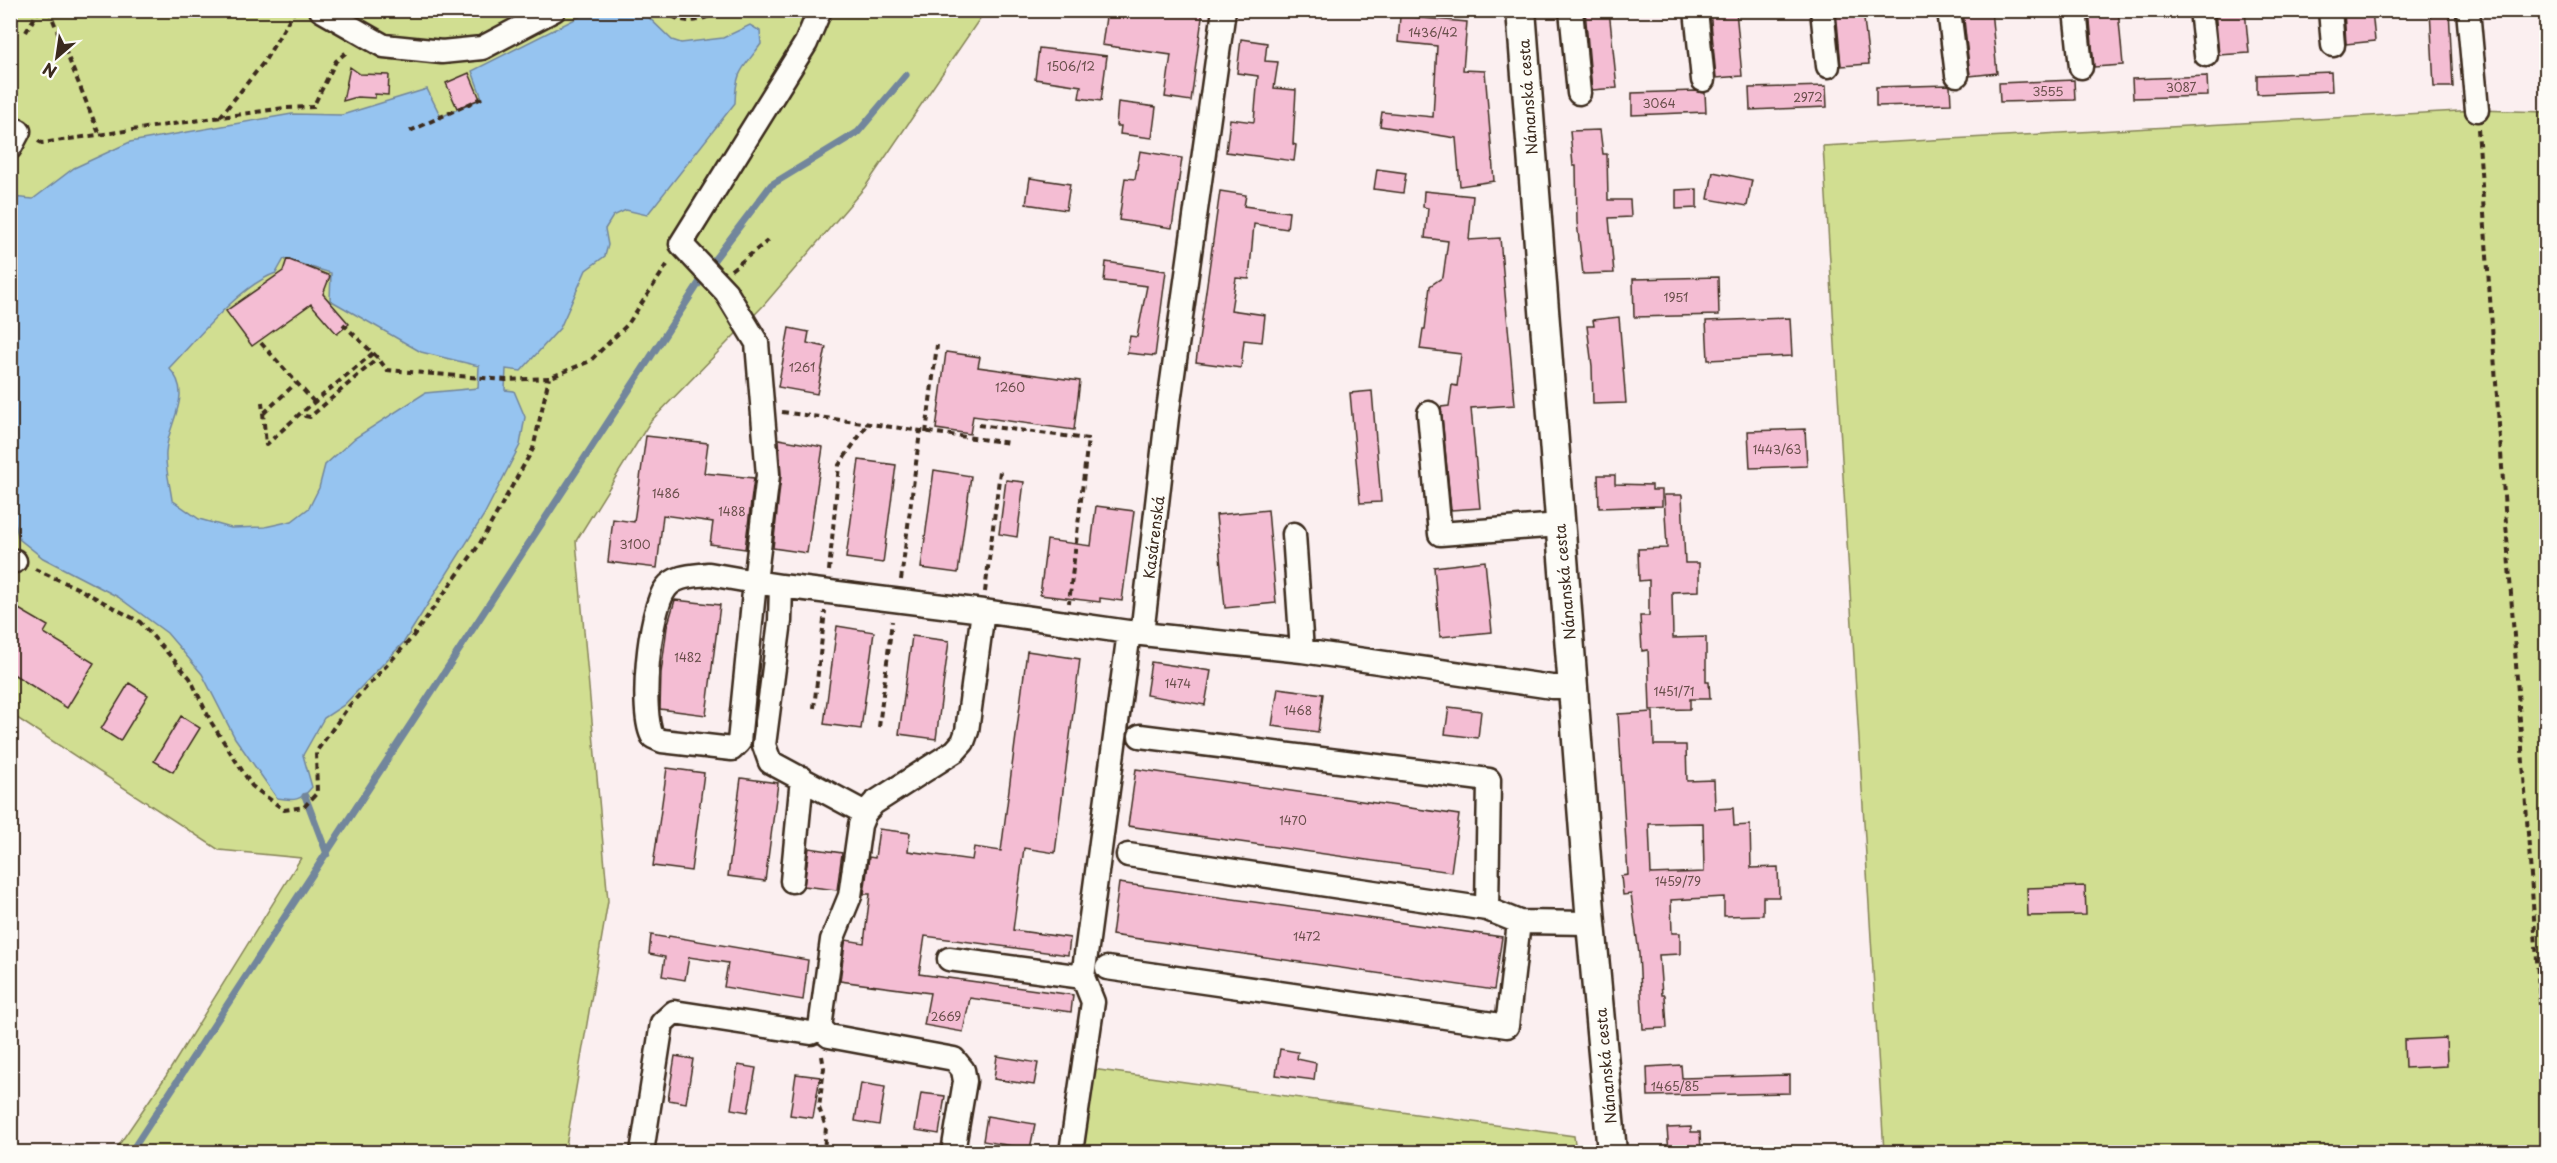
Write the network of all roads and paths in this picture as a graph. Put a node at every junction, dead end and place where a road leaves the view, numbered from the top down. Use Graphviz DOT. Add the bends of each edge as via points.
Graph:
graph roads {
  1 [pos="39,10"];
  2 [pos="49,10"];
  3 [pos="295,10"];
  4 [pos="321,10"];
  5 [pos="554,10"];
  6 [pos="664,10"];
  7 [pos="722,10"];
  8 [pos="820,10"];
  9 [pos="1224,10"];
  10 [pos="1521,10"];
  11 [pos="1571,10"];
  12 [pos="1696,10"];
  13 [pos="1822,10"];
  14 [pos="1949,10"];
  15 [pos="2075,10"];
  16 [pos="2201,10"];
  17 [pos="2330,10"];
  18 [pos="2468,10"];
  19 [pos="26,32"];
  20 [pos="365,36"];
  21 [pos="2333,45"];
  22 [pos="2206,55"];
  23 [pos="1828,66"];
  24 [pos="2080,67"];
  25 [pos="1957,75"];
  26 [pos="1703,80"];
  27 [pos="1579,93"];
  28 [pos="482,98"];
  29 [pos="2476,110"];
  30 [pos="220,118"];
  31 [pos="410,131"];
  32 [pos="13,135"];
  33 [pos="100,136"];
  34 [pos="770,239"];
  35 [pos="681,244"];
  36 [pos="716,281"];
  37 [pos="343,324"];
  38 [pos="261,343"];
  39 [pos="937,345"];
  40 [pos="372,353"];
  41 [pos="378,358"];
  42 [pos="549,378"];
  43 [pos="296,383"];
  44 [pos="262,402"];
  45 [pos="314,402"];
  46 [pos="764,409"];
  47 [pos="305,410"];
  48 [pos="263,413"];
  49 [pos="1429,413"];
  50 [pos="867,425"];
  51 [pos="978,425"];
  52 [pos="920,432"];
  53 [pos="927,433"];
  54 [pos="1010,443"];
  55 [pos="1000,471"];
  56 [pos="1560,525"];
  57 [pos="1294,534"];
  58 [pos="13,560"];
  59 [pos="755,582"];
  60 [pos="781,586"];
  61 [pos="828,591"];
  62 [pos="897,600"];
  63 [pos="983,611"];
  64 [pos="1066,623"];
  65 [pos="1135,633"];
  66 [pos="1302,651"];
  67 [pos="1573,687"];
  68 [pos="814,708"];
  69 [pos="879,727"];
  70 [pos="1140,736"];
  71 [pos="802,778"];
  72 [pos="866,813"];
  73 [pos="1128,855"];
  74 [pos="792,881"];
  75 [pos="1487,909"];
  76 [pos="1519,922"];
  77 [pos="1592,923"];
  78 [pos="949,959"];
  79 [pos="1107,968"];
  80 [pos="1083,976"];
  81 [pos="825,1032"];
  82 [pos="2547,1087"];
  83 [pos="642,1152"];
  84 [pos="824,1152"];
  85 [pos="953,1152"];
  86 [pos="1071,1152"];
  87 [pos="1612,1152"];
  1 -- 19 [label="path"];
  2 -- 33 [label="path"];
  3 -- 30 [label="path" via="264,62"];
  4 -- 20 [label="street"];
  5 -- 20 [label="street" via="482,48 442,52 405,49 384,46"];
  6 -- 7 [label="path" via="677,20 699,22"];
  8 -- 35 [label="street" via="806,43"];
  9 -- 65 [label="street, Kasárenská"];
  10 -- 56 [label="main road, Nánanská cesta"];
  11 -- 27 [label="street"];
  12 -- 26 [label="street"];
  13 -- 23 [label="street"];
  14 -- 25 [label="street"];
  15 -- 24 [label="street"];
  16 -- 22 [label="street"];
  17 -- 21 [label="street"];
  18 -- 29 [label="street"];
  20 -- 30 [label="path" via="336,61 313,107"];
  28 -- 31 [label="path"];
  29 -- 82 [label="path"];
  30 -- 33 [label="path"];
  32 -- 33 [label="path" via="42,143"];
  34 -- 36 [label="path"];
  35 -- 36 [label="street"];
  35 -- 42 [label="path" via="628,324 590,362"];
  36 -- 46 [label="street" via="757,342"];
  37 -- 40 [label="path"];
  38 -- 43 [label="path"];
  39 -- 53 [label="path"];
  40 -- 41 [label="path"];
  40 -- 45 [label="path"];
  41 -- 42 [label="path" via="387,370 506,380"];
  41 -- 47 [label="path" via="310,417 305,416"];
  42 -- 58 [label="path" via="533,449 478,545 411,639 349,706 315,752 317,793 304,807 284,810 252,786 190,678 140,622"];
  43 -- 45 [label="path"];
  43 -- 48 [label="path"];
  44 -- 48 [label="path"];
  45 -- 47 [label="path"];
  46 -- 50 [label="path"];
  46 -- 59 [label="street" via="768,475"];
  47 -- 48 [label="path" via="266,445"];
  49 -- 56 [label="street" via="1440,534"];
  50 -- 52 [label="path"];
  50 -- 61 [label="path" via="839,465"];
  51 -- 64 [label="path" via="1088,440"];
  52 -- 53 [label="path"];
  52 -- 62 [label="path"];
  53 -- 54 [label="path"];
  55 -- 63 [label="path"];
  56 -- 67 [label="main road, Nánanská cesta"];
  57 -- 66 [label="street"];
  59 -- 59 [label="street" via="739,742 732,749 714,748 653,737 648,726 646,675 657,609 666,588 678,578 709,574"];
  59 -- 60 [label="street"];
  60 -- 61 [label="street"];
  60 -- 71 [label="street" via="764,745 770,762"];
  61 -- 62 [label="street"];
  61 -- 68 [label="path"];
  62 -- 63 [label="street"];
  62 -- 69 [label="path"];
  63 -- 64 [label="street"];
  63 -- 72 [label="street" via="963,742 874,803"];
  64 -- 65 [label="street"];
  65 -- 66 [label="street"];
  65 -- 80 [label="street, Kasárenská"];
  66 -- 67 [label="street"];
  67 -- 77 [label="main road, Nánanská cesta"];
  70 -- 75 [label="street" via="1489,780"];
  71 -- 72 [label="street"];
  71 -- 74 [label="street"];
  72 -- 81 [label="street" via="860,825 850,896 832,940"];
  73 -- 75 [label="street"];
  75 -- 76 [label="street"];
  76 -- 77 [label="street"];
  76 -- 79 [label="street" via="1507,1026"];
  77 -- 87 [label="main road, Nánanská cesta"];
  78 -- 80 [label="street"];
  80 -- 86 [label="street" via="1093,1002"];
  81 -- 83 [label="street" via="674,1012 662,1023"];
  81 -- 84 [label="path" via="819,1108 826,1127"];
  81 -- 85 [label="street" via="954,1059 963,1070 965,1081"];
}
